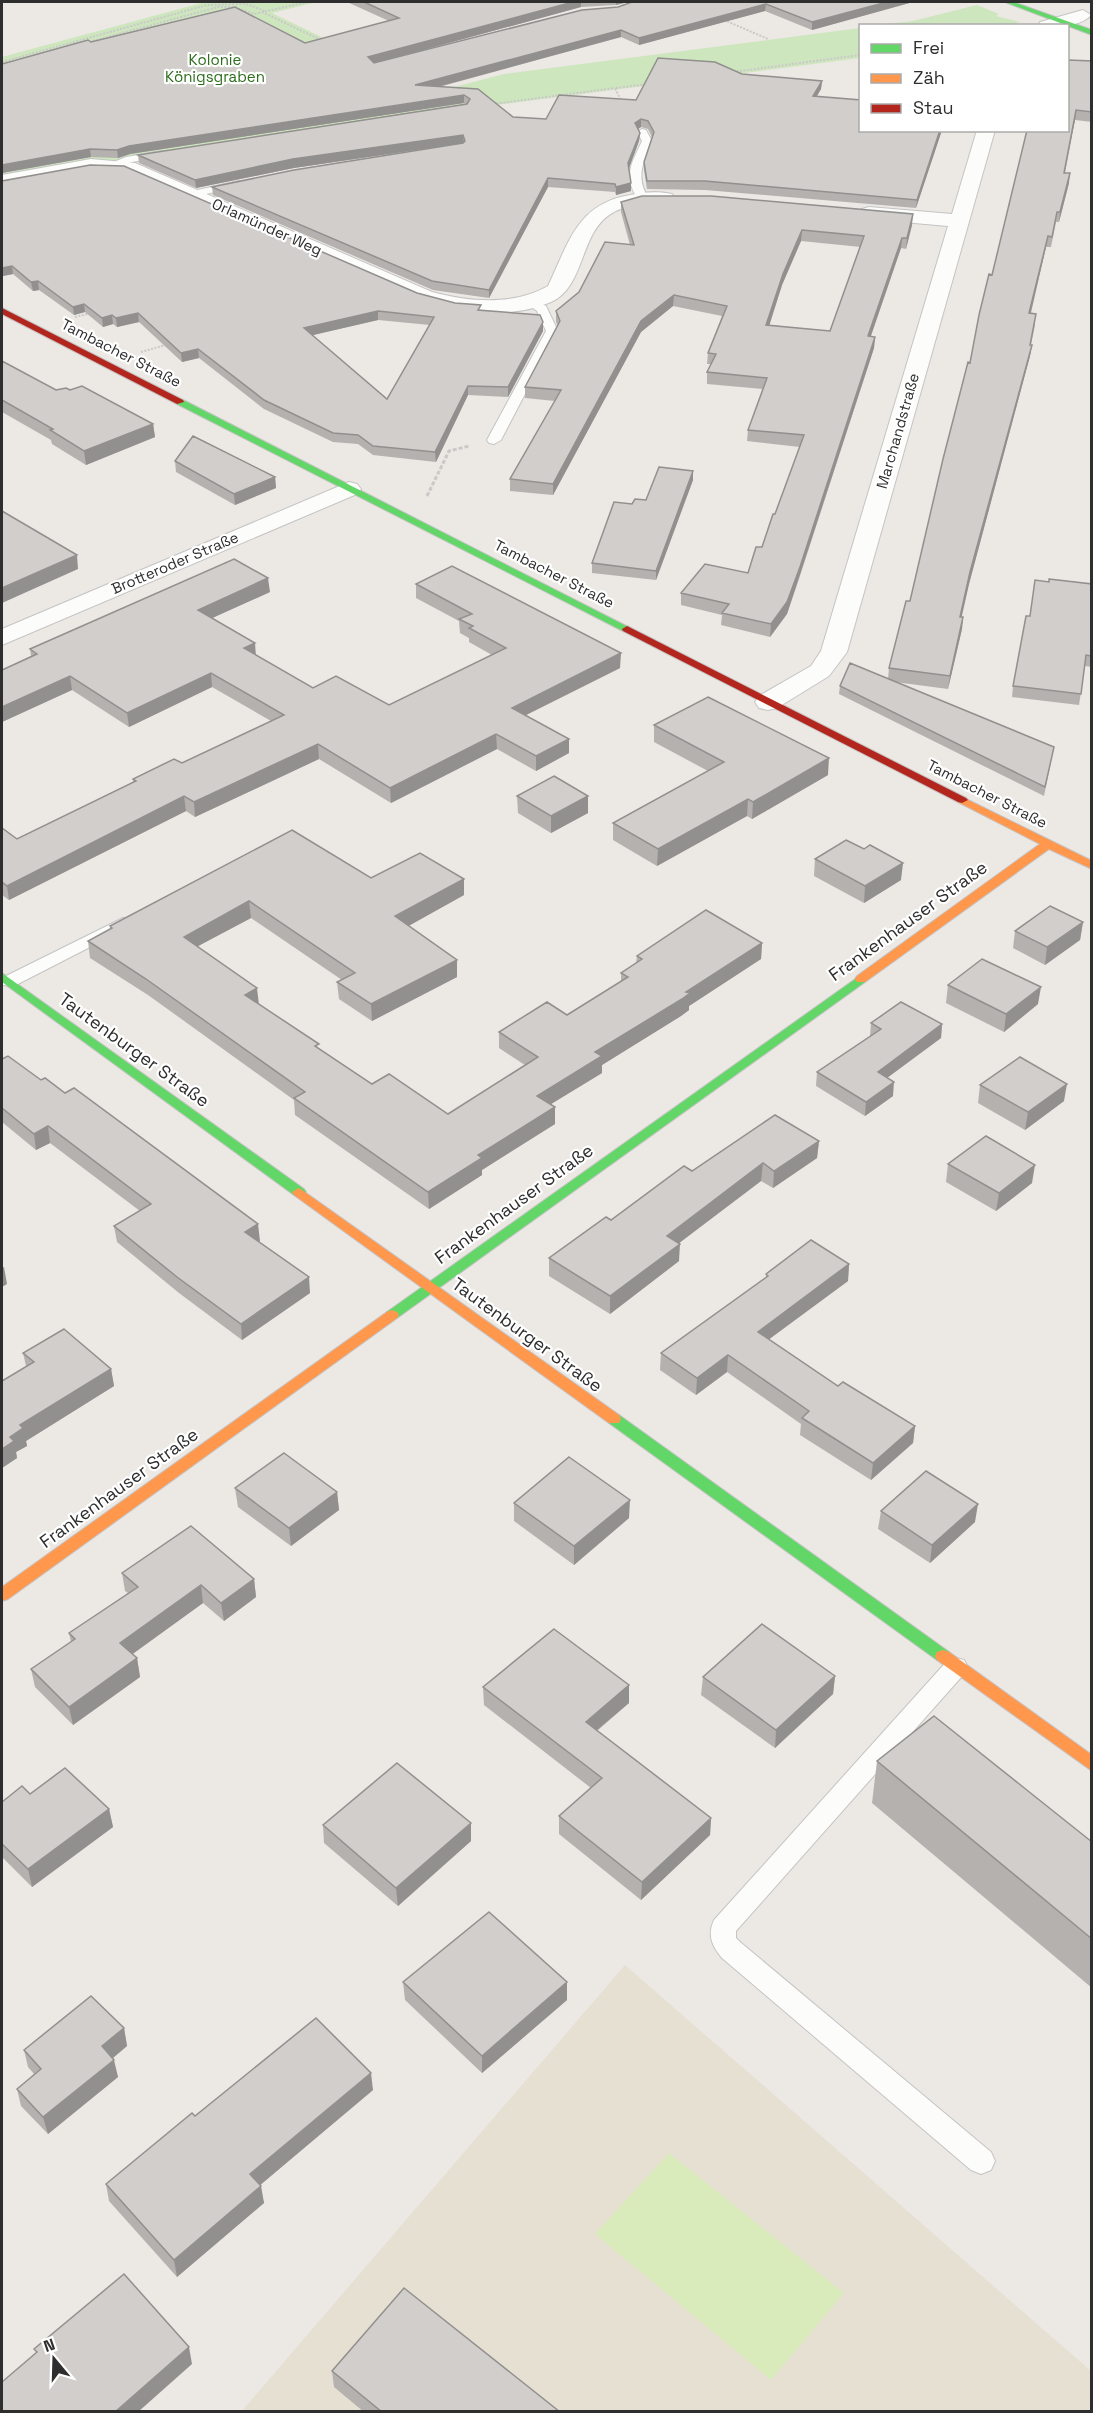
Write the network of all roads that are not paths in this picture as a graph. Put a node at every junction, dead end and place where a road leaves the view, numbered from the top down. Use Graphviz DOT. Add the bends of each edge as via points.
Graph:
graph roads {
  1 [pos="1008,2"];
  2 [pos="1047,2"];
  3 [pos="1087,17"];
  4 [pos="1054,23"];
  5 [pos="1069,27"];
  6 [pos="1092,33"];
  7 [pos="642,132"];
  8 [pos="985,132"];
  9 [pos="176,152"];
  10 [pos="112,165"];
  11 [pos="2,181"];
  12 [pos="249,182"];
  13 [pos="190,197"];
  14 [pos="681,198"];
  15 [pos="643,199"];
  16 [pos="848,211"];
  17 [pos="960,221"];
  18 [pos="532,303"];
  19 [pos="2,311"];
  20 [pos="494,440"];
  21 [pos="349,489"];
  22 [pos="2,638"];
  23 [pos="768,702"];
  24 [pos="1048,844"];
  25 [pos="1092,866"];
  26 [pos="140,914"];
  27 [pos="5,979"];
  28 [pos="430,1287"];
  29 [pos="2,1595"];
  30 [pos="956,1667"];
  31 [pos="1092,1764"];
  32 [pos="981,2161"];
  1 -- 4 [label="street"];
  2 -- 3 [label="street"];
  3 -- 4 [label="street"];
  5 -- 6 [label="street"];
  7 -- 15 [label="lane" via="647,141 633,181"];
  8 -- 17 [label="street, Marchandstraße"];
  9 -- 10 [label="lane"];
  10 -- 11 [label="street, Orlamünder Weg"];
  10 -- 13 [label="street, Orlamünder Weg" via="128,166"];
  12 -- 13 [label="lane"];
  13 -- 18 [label="street, Orlamünder Weg" via="435,300 498,306"];
  14 -- 15 [label="street, Orlamünder Weg"];
  15 -- 18 [label="street, Orlamünder Weg" via="619,203 596,214 557,290"];
  16 -- 17 [label="street"];
  17 -- 23 [label="street, Marchandstraße" via="834,652 820,671"];
  18 -- 20 [label="lane" via="542,309 552,332"];
  19 -- 21 [label="street, Tambacher Straße"];
  21 -- 22 [label="street, Brotteroder Straße"];
  21 -- 23 [label="street, Tambacher Straße"];
  23 -- 24 [label="street, Tambacher Straße"];
  24 -- 25 [label="street, Tambacher Straße"];
  24 -- 28 [label="street, Frankenhauser Straße"];
  26 -- 27 [label="lane"];
  27 -- 28 [label="street, Tautenburger Straße"];
  28 -- 29 [label="street, Frankenhauser Straße"];
  28 -- 30 [label="street, Tautenburger Straße"];
  30 -- 31 [label="street, Tautenburger Straße"];
  30 -- 32 [label="lane" via="723,1928 724,1941 731,1950"];
}
